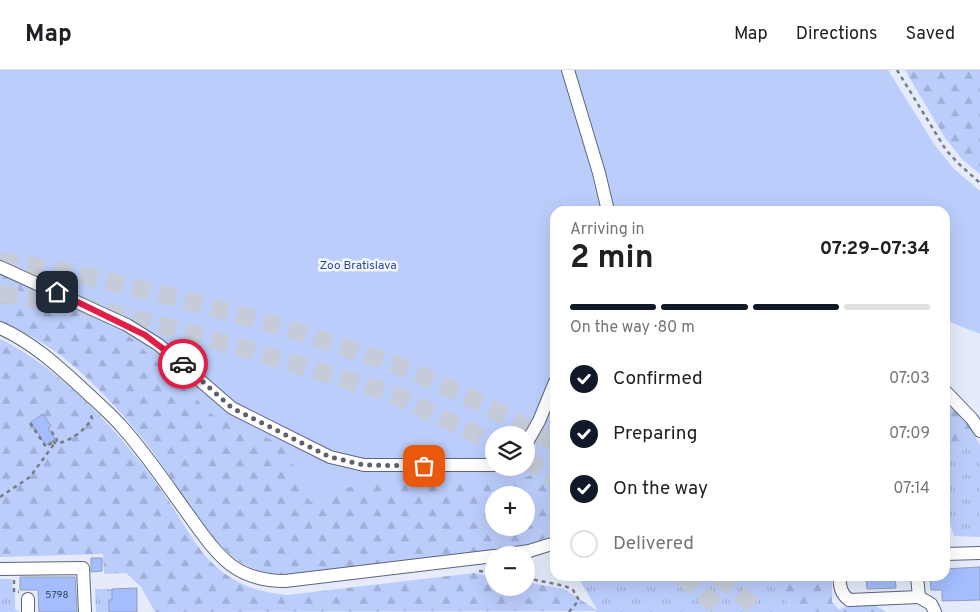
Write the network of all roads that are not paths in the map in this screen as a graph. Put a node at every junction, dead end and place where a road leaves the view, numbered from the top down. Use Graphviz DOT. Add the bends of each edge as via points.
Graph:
graph roads {
  1 [pos="568,70"];
  2 [pos="607,206"];
  3 [pos="0,267"];
  4 [pos="0,328"];
  5 [pos="550,394"];
  6 [pos="950,396"];
  7 [pos="535,428"];
  8 [pos="980,431"];
  9 [pos="485,465"];
  10 [pos="550,544"];
  11 [pos="535,549"];
  12 [pos="950,554"];
  13 [pos="980,554"];
  14 [pos="485,557"];
  15 [pos="0,569"];
  16 [pos="839,581"];
  17 [pos="917,581"];
  18 [pos="919,597"];
  19 [pos="85,612"];
  20 [pos="935,612"];
  1 -- 2 [label="lane"];
  3 -- 9 [label="lane" via="145,335 232,408 330,457 379,466"];
  4 -- 14 [label="lane" via="52,361 123,427 215,550 232,566 253,577 285,581"];
  5 -- 7 [label="lane"];
  6 -- 8 [label="lane"];
  10 -- 11 [label="lane"];
  12 -- 13 [label="lane"];
  15 -- 19 [label="lane" via="83,568"];
  16 -- 18 [label="lane" via="849,600"];
  17 -- 18 [label="lane"];
  18 -- 20 [label="lane" via="931,604"];
}
